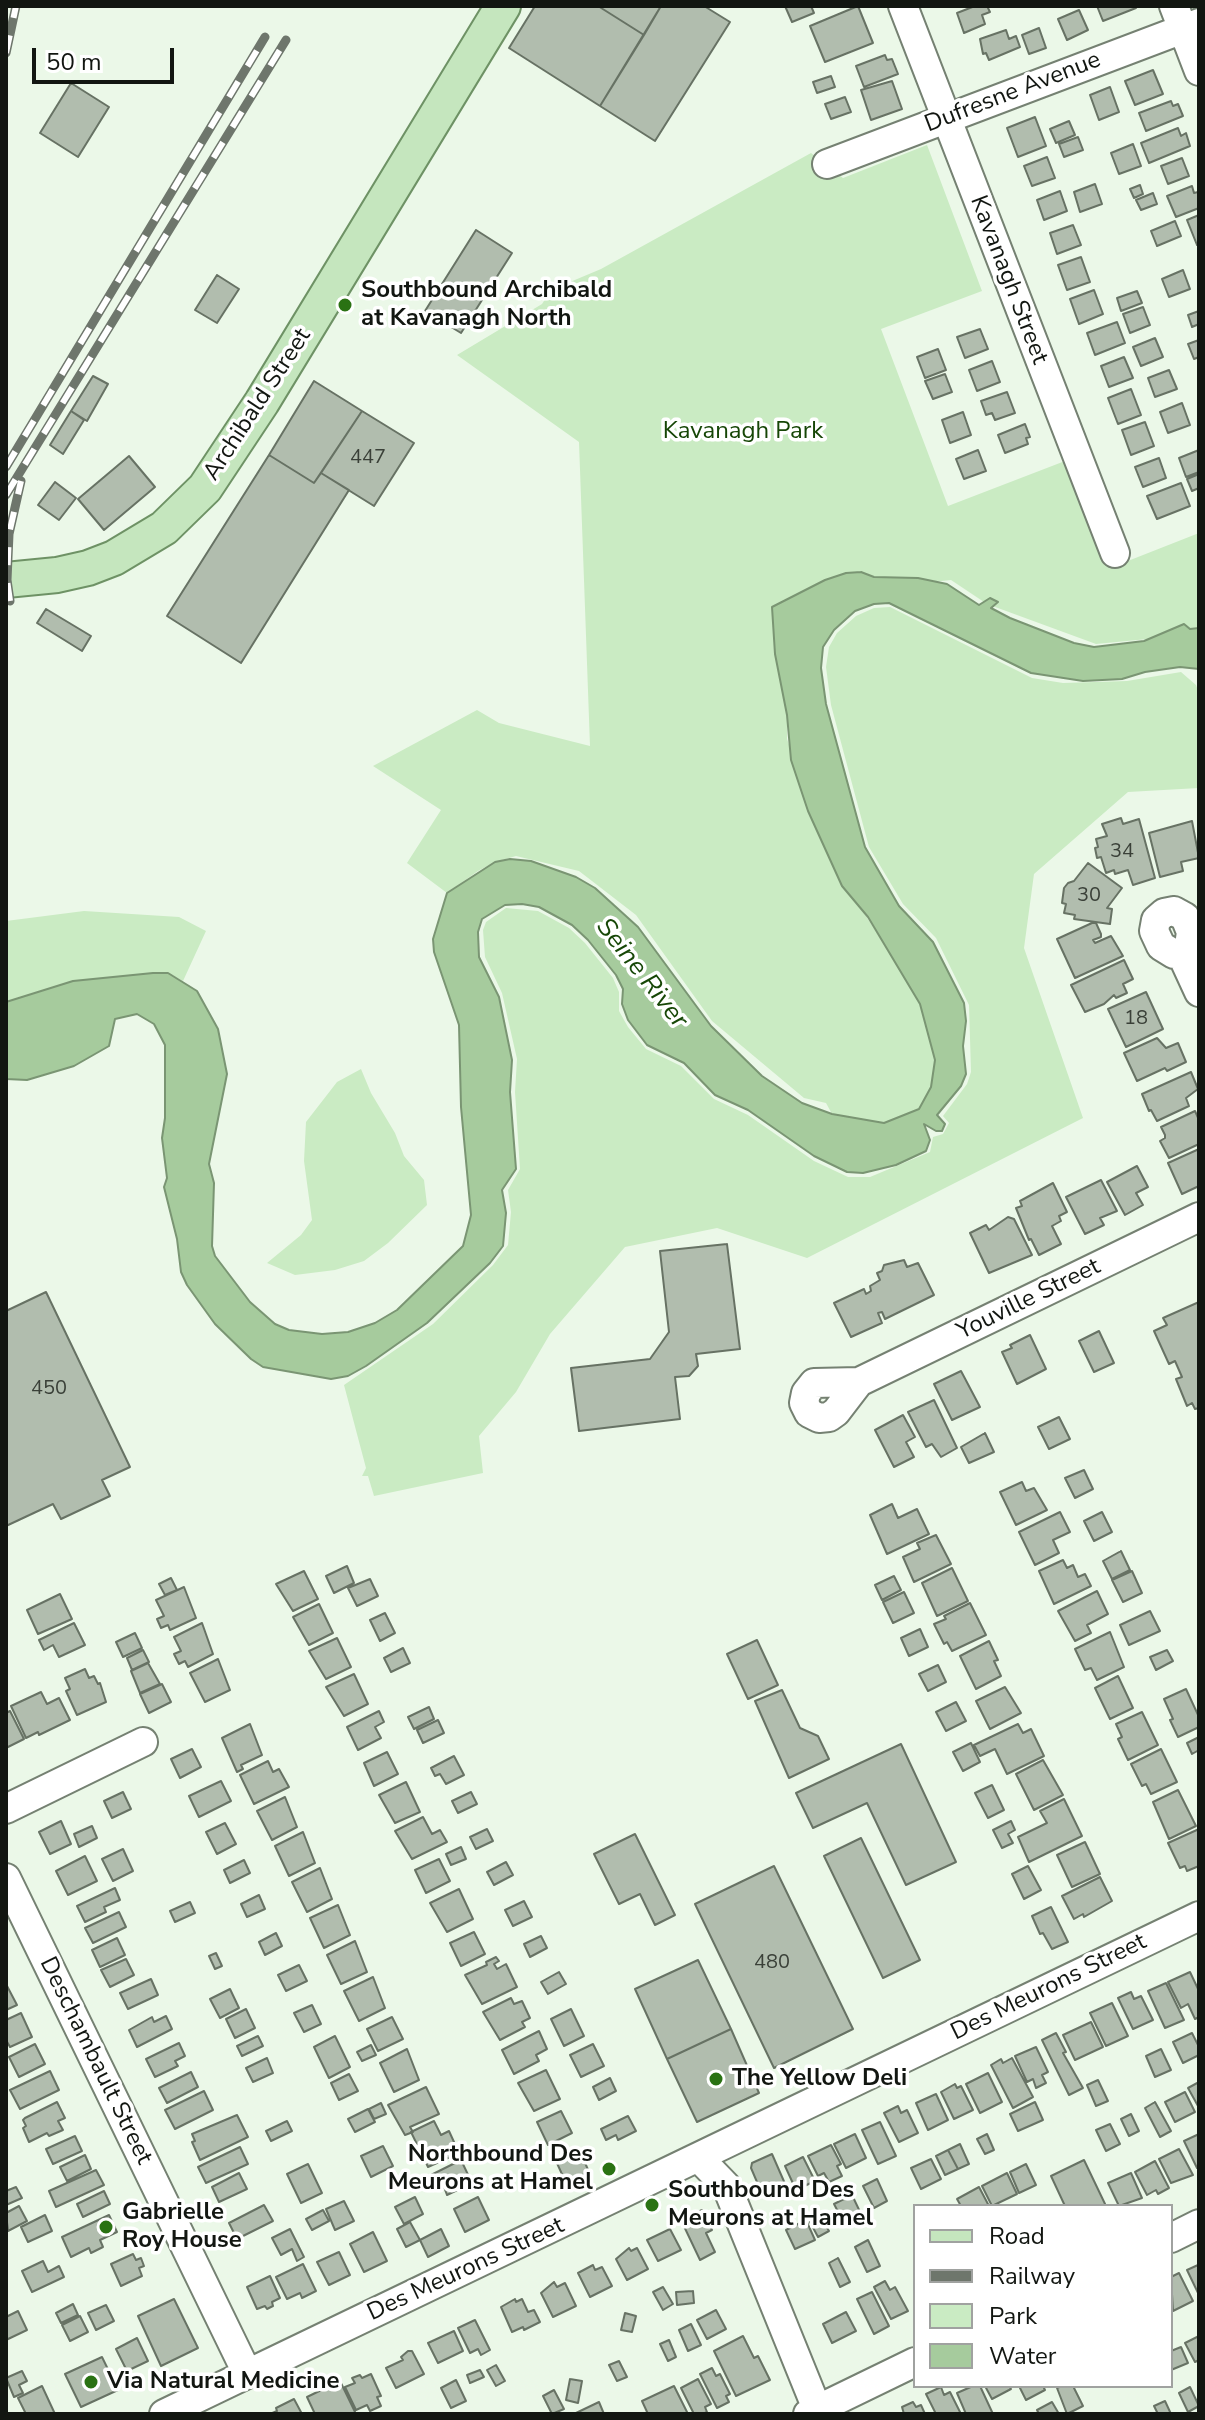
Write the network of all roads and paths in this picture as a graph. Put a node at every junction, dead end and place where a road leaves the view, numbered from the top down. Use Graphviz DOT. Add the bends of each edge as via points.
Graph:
graph roads {
  1 [pos="503,6"];
  2 [pos="903,6"];
  3 [pos="1185,19"];
  4 [pos="1199,71"];
  5 [pos="946,118"];
  6 [pos="827,164"];
  7 [pos="1115,553"];
  8 [pos="6,580"];
  9 [pos="1181,953"];
  10 [pos="1199,992"];
  11 [pos="1199,1217"];
  12 [pos="859,1382"];
  13 [pos="143,1742"];
  14 [pos="6,1809"];
  15 [pos="6,1878"];
  16 [pos="1199,1916"];
  17 [pos="699,2158"];
  18 [pos="1199,2224"];
  19 [pos="1173,2237"];
  20 [pos="913,2363"];
  21 [pos="247,2373"];
  22 [pos="815,2412"];
  23 [pos="164,2414"];
  1 -- 8 [label="main road, Archibald Street" via="205,488 164,528 114,558 57,575"];
  2 -- 5 [label="street, Kavanagh Street"];
  3 -- 4 [label="street"];
  3 -- 5 [label="street, Dufresne Avenue"];
  5 -- 6 [label="street, Dufresne Avenue"];
  5 -- 7 [label="street, Kavanagh Street"];
  9 -- 10 [label="street"];
  11 -- 12 [label="street, Youville Street"];
  13 -- 14 [label="street"];
  15 -- 21 [label="street, Deschambault Street"];
  16 -- 17 [label="street, Des Meurons Street"];
  17 -- 21 [label="street, Des Meurons Street"];
  17 -- 22 [label="street" via="727,2187"];
  18 -- 19 [label="street"];
  20 -- 22 [label="street"];
  21 -- 23 [label="street, Des Meurons Street"];
}
